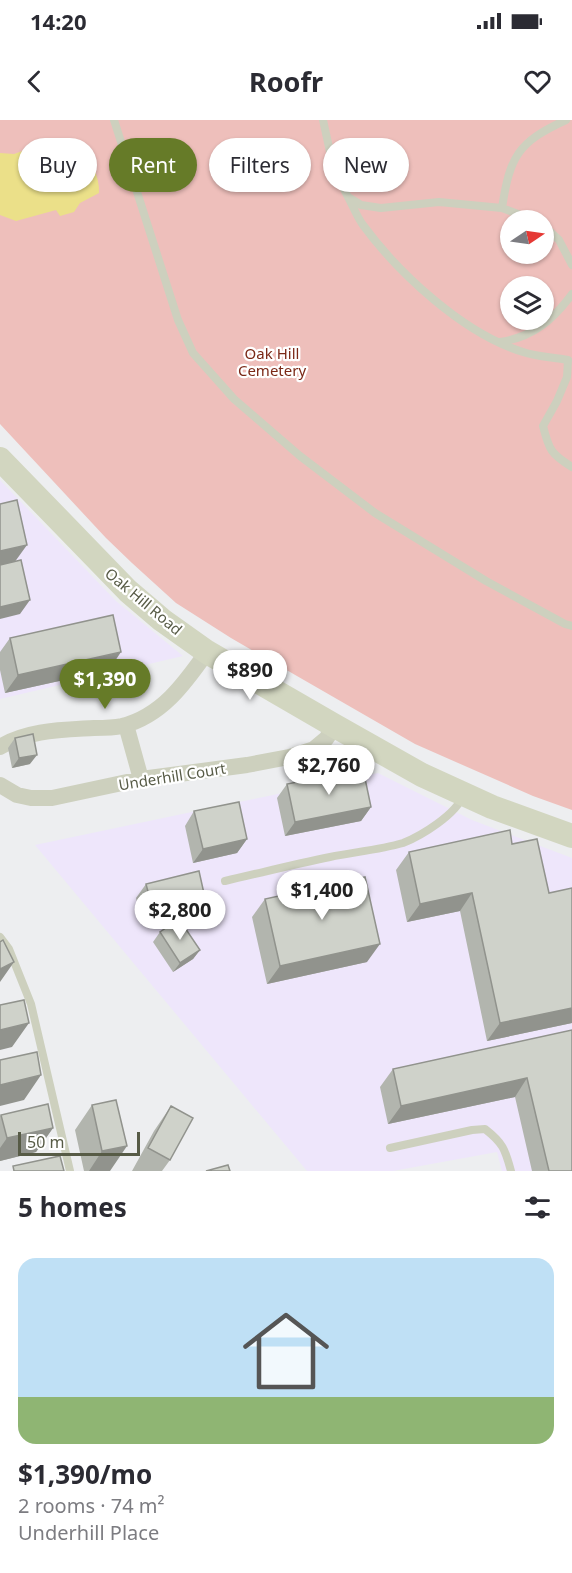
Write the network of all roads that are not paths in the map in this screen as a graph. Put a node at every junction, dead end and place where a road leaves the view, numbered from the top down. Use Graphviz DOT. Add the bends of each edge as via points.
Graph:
graph roads {
  1 [pos="114,120"];
  2 [pos="323,120"];
  3 [pos="566,120"];
  4 [pos="348,197"];
  5 [pos="502,208"];
  6 [pos="507,210"];
  7 [pos="554,235"];
  8 [pos="572,265"];
  9 [pos="572,294"];
  10 [pos="499,342"];
  11 [pos="570,360"];
  12 [pos="2,465"];
  13 [pos="572,467"];
  14 [pos="572,626"];
  15 [pos="207,652"];
  16 [pos="126,725"];
  17 [pos="335,726"];
  18 [pos="0,747"];
  19 [pos="141,779"];
  20 [pos="0,785"];
  21 [pos="464,794"];
  22 [pos="572,836"];
  23 [pos="225,881"];
  24 [pos="0,937"];
  25 [pos="390,1148"];
  26 [pos="70,1171"];
  27 [pos="511,1171"];
  1 -- 14 [label="lane" via="178,320 193,353 234,399 375,513 486,581"];
  2 -- 4 [label="lane" via="334,170"];
  3 -- 5 [label="lane" via="526,144 513,161"];
  4 -- 5 [label="lane" via="361,206 381,208 439,202"];
  4 -- 10 [label="lane" via="362,224 423,290 463,322"];
  5 -- 6 [label="lane"];
  7 -- 8 [label="lane"];
  9 -- 10 [label="lane" via="561,310 530,334"];
  10 -- 11 [label="lane" via="524,353"];
  11 -- 13 [label="lane" via="567,377 543,426 548,446"];
  12 -- 15 [label="main road, Oak Hill Road" via="128,591"];
  15 -- 16 [label="street" via="166,702"];
  15 -- 17 [label="main road, Oak Hill Road"];
  16 -- 18 [label="street" via="22,737"];
  16 -- 19 [label="street"];
  17 -- 19 [label="street, Underhill Court" via="326,739 304,753 248,765"];
  17 -- 21 [label="main road, Oak Hill Road"];
  19 -- 20 [label="street, Underhill Court" via="52,798 17,795"];
  21 -- 22 [label="main road, Oak Hill Road"];
  21 -- 23 [label="lane" via="447,815 403,842"];
  24 -- 26 [label="lane" via="20,972 31,1004"];
  25 -- 27 [label="lane" via="485,1129 498,1139"];
}
